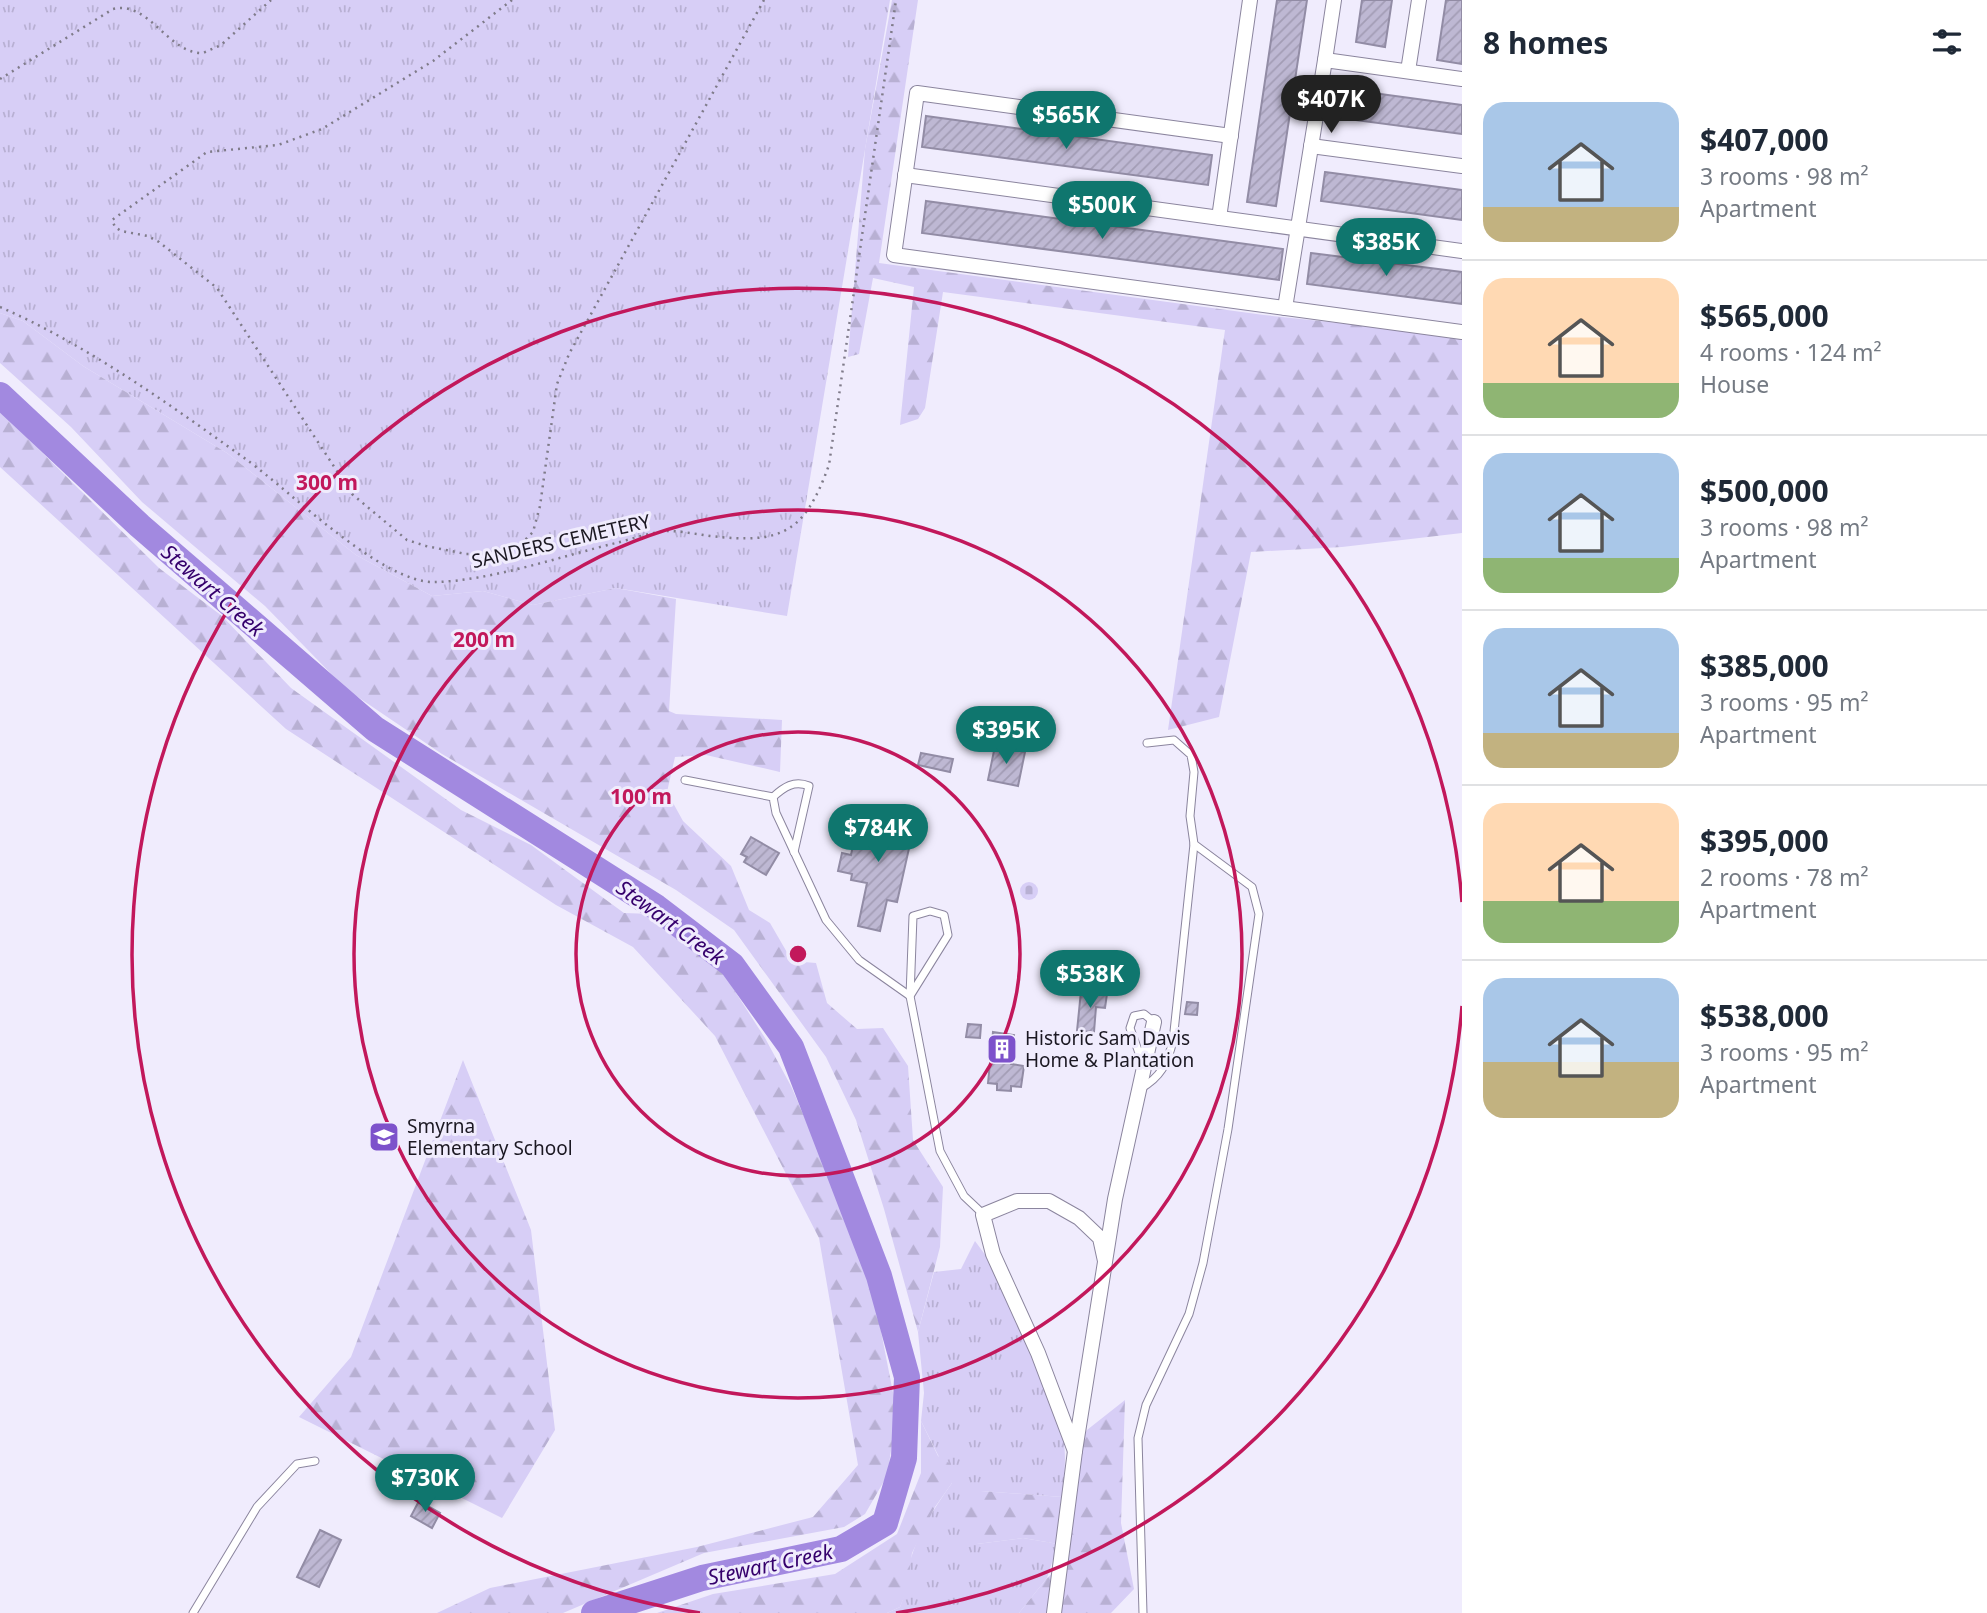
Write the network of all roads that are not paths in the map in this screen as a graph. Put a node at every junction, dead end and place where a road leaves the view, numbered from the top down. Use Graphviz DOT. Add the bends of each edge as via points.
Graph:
graph roads {
  1 [pos="1250,0"];
  2 [pos="1334,0"];
  3 [pos="1419,0"];
  4 [pos="1325,60"];
  5 [pos="1408,71"];
  6 [pos="1462,79"];
  7 [pos="1231,136"];
  8 [pos="1311,146"];
  9 [pos="1462,166"];
  10 [pos="905,175"];
  11 [pos="1219,218"];
  12 [pos="1298,227"];
  13 [pos="1462,251"];
  14 [pos="1285,308"];
  15 [pos="1462,331"];
  16 [pos="1147,743"];
  17 [pos="685,780"];
  18 [pos="773,797"];
  19 [pos="1194,844"];
  20 [pos="794,852"];
  21 [pos="910,996"];
  22 [pos="1153,1022"];
  23 [pos="1144,1066"];
  24 [pos="1139,1089"];
  25 [pos="983,1215"];
  26 [pos="1105,1261"];
  27 [pos="1074,1451"];
  28 [pos="315,1461"];
  29 [pos="193,1613"];
  30 [pos="1054,1613"];
  31 [pos="1143,1613"];
  1 -- 7 [label="street"];
  2 -- 4 [label="street"];
  3 -- 5 [label="street"];
  4 -- 5 [label="street"];
  4 -- 8 [label="street"];
  5 -- 6 [label="street"];
  7 -- 10 [label="street" via="916,93"];
  7 -- 11 [label="street"];
  8 -- 9 [label="street"];
  8 -- 12 [label="street"];
  10 -- 11 [label="street"];
  10 -- 14 [label="street" via="894,256"];
  11 -- 12 [label="street"];
  12 -- 13 [label="street"];
  12 -- 14 [label="street"];
  14 -- 15 [label="street"];
  16 -- 19 [label="lane" via="1174,740 1191,755"];
  17 -- 18 [label="lane"];
  18 -- 20 [label="lane"];
  18 -- 20 [label="lane" via="799,782 809,786"];
  19 -- 24 [label="lane" via="1168,1063 1156,1080"];
  19 -- 31 [label="lane" via="1252,887 1259,914 1203,1263 1189,1314 1146,1405 1138,1438"];
  20 -- 21 [label="lane" via="826,920 850,950"];
  21 -- 21 [label="lane" via="948,935 944,915 930,911 913,915"];
  21 -- 25 [label="lane" via="940,1151 964,1195"];
  22 -- 23 [label="street"];
  22 -- 23 [label="lane" via="1144,1014 1135,1016 1130,1028"];
  23 -- 24 [label="street"];
  24 -- 26 [label="street"];
  25 -- 26 [label="street" via="1017,1201 1049,1201 1079,1218 1100,1238"];
  25 -- 27 [label="street" via="993,1254 1038,1353"];
  26 -- 27 [label="street"];
  27 -- 30 [label="street"];
  28 -- 29 [label="lane" via="297,1464 257,1507"];
}
